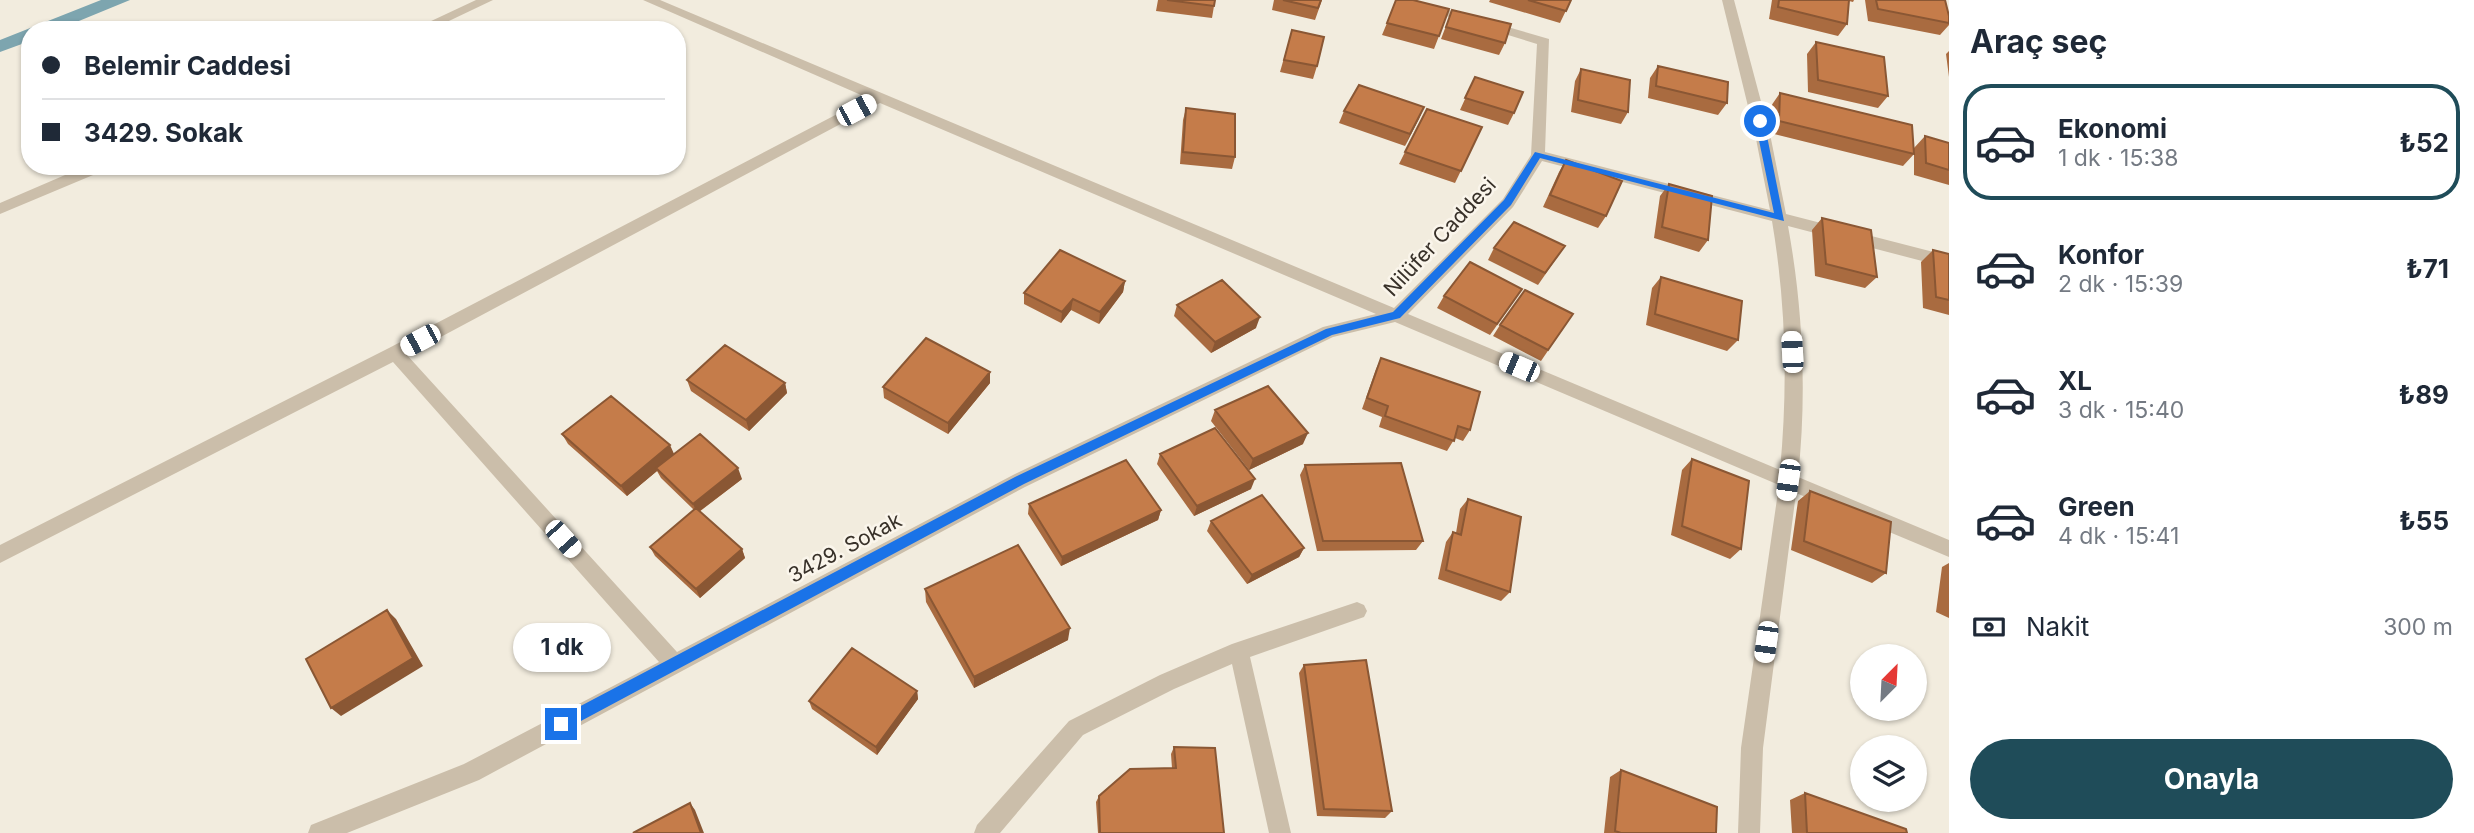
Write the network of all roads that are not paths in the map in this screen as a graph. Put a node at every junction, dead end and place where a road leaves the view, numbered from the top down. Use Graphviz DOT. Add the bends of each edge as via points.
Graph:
graph roads {
  1 [pos="487,0"];
  2 [pos="649,0"];
  3 [pos="1728,0"];
  4 [pos="1404,1"];
  5 [pos="439,21"];
  6 [pos="880,97"];
  7 [pos="1538,155"];
  8 [pos="79,175"];
  9 [pos="0,209"];
  10 [pos="1780,218"];
  11 [pos="1949,262"];
  12 [pos="1396,315"];
  13 [pos="396,353"];
  14 [pos="1788,480"];
  15 [pos="1949,549"];
  16 [pos="0,554"];
  17 [pos="1357,611"];
  18 [pos="1239,651"];
  19 [pos="674,664"];
  20 [pos="319,833"];
  21 [pos="985,833"];
  22 [pos="1280,833"];
  23 [pos="1749,833"];
  1 -- 5 [label="street"];
  2 -- 6 [label="street"];
  3 -- 10 [label="street" via="1755,97"];
  4 -- 7 [label="street, Nilüfer Caddesi" via="1544,42"];
  6 -- 12 [label="street"];
  6 -- 13 [label="street"];
  7 -- 10 [label="street"];
  7 -- 12 [label="street, Nilüfer Caddesi" via="1508,202"];
  8 -- 9 [label="street"];
  10 -- 11 [label="street"];
  10 -- 14 [label="street" via="1794,375"];
  12 -- 14 [label="street, Nilüfer Caddesi"];
  12 -- 19 [label="street, 3429. Sokak" via="1329,332 1019,481"];
  13 -- 16 [label="street"];
  13 -- 19 [label="street"];
  14 -- 15 [label="street, Nilüfer Caddesi"];
  14 -- 23 [label="street" via="1752,750"];
  17 -- 18 [label="street"];
  18 -- 21 [label="street" via="1076,728"];
  18 -- 22 [label="street"];
  19 -- 20 [label="street, 3429. Sokak" via="471,772"];
}
